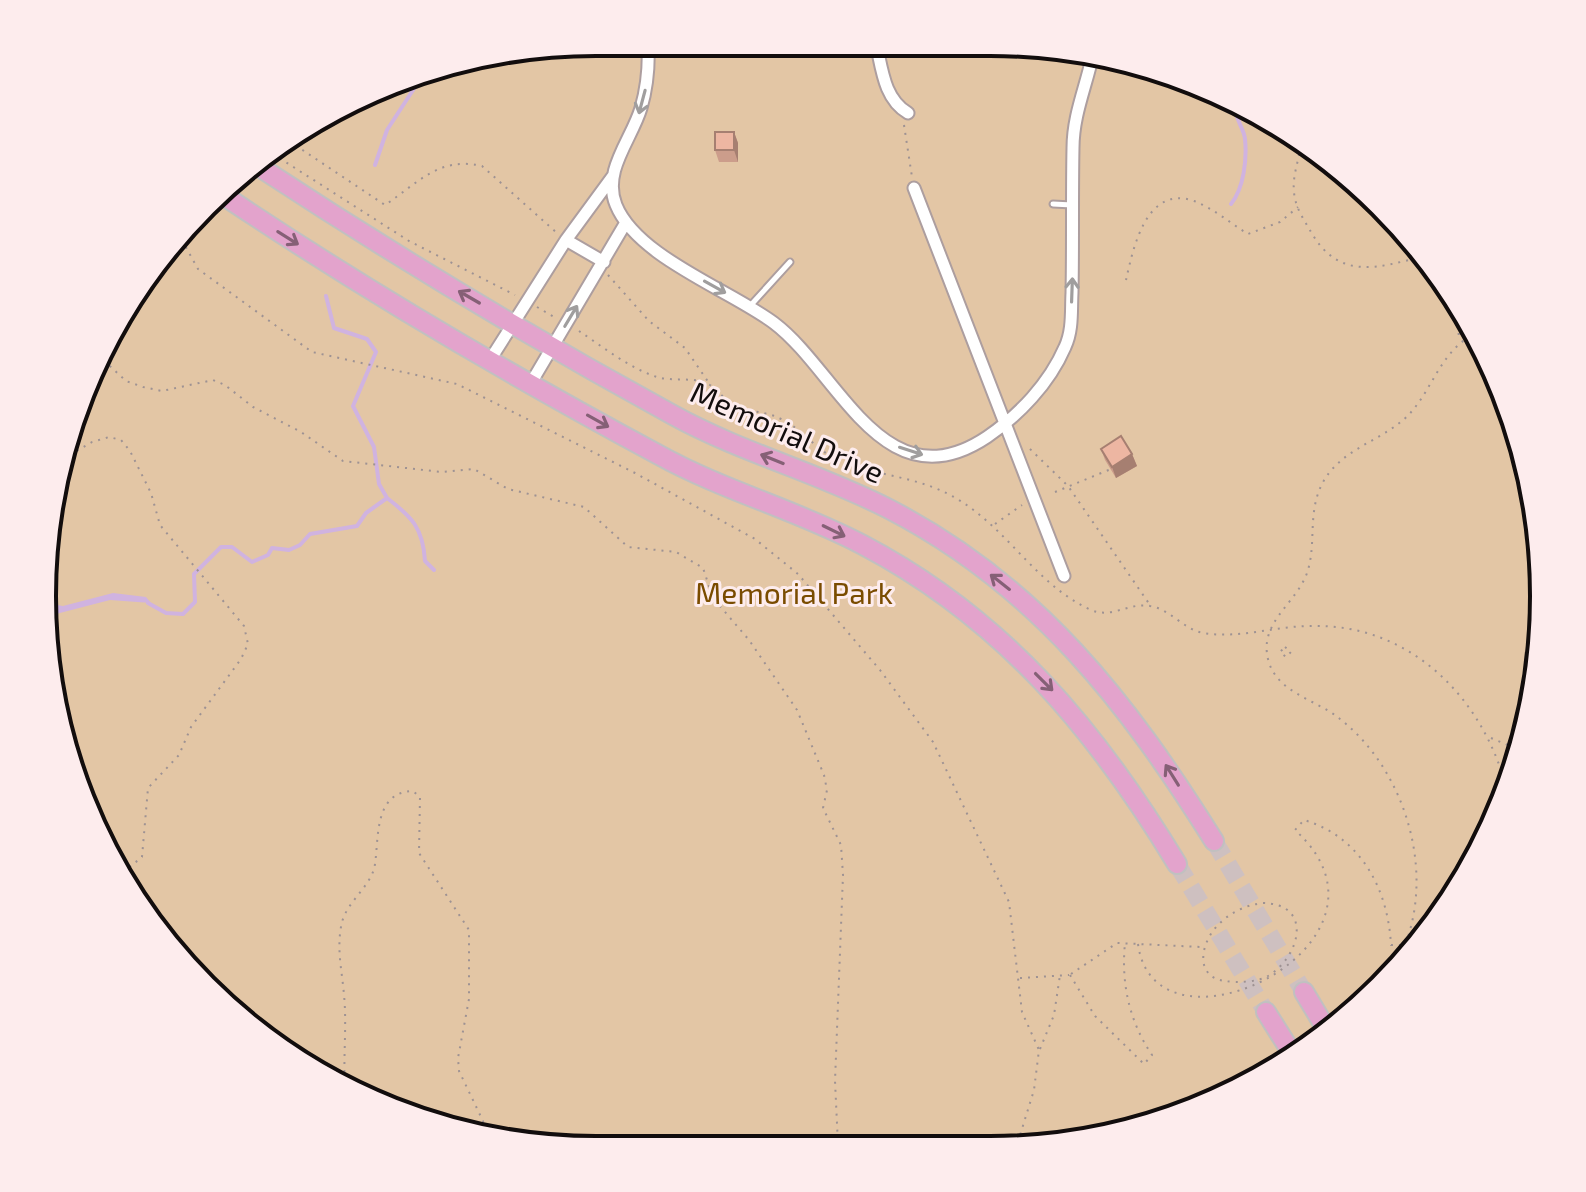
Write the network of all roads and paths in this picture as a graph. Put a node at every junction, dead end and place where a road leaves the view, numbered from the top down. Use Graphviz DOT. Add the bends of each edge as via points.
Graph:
graph roads {
  1 [pos="647,56"];
  2 [pos="879,56"];
  3 [pos="1090,65"];
  4 [pos="908,113"];
  5 [pos="297,146"];
  6 [pos="1298,153"];
  7 [pos="280,159"];
  8 [pos="265,170"];
  9 [pos="613,176"];
  10 [pos="914,188"];
  11 [pos="230,199"];
  12 [pos="1053,204"];
  13 [pos="1075,205"];
  14 [pos="1298,207"];
  15 [pos="625,224"];
  16 [pos="566,240"];
  17 [pos="185,246"];
  18 [pos="1412,260"];
  19 [pos="604,262"];
  20 [pos="790,262"];
  21 [pos="1126,280"];
  22 [pos="515,295"];
  23 [pos="533,305"];
  24 [pos="749,307"];
  25 [pos="554,317"];
  26 [pos="512,322"];
  27 [pos="1460,330"];
  28 [pos="1465,340"];
  29 [pos="1459,343"];
  30 [pos="553,345"];
  31 [pos="490,360"];
  32 [pos="109,364"];
  33 [pos="531,383"];
  34 [pos="710,385"];
  35 [pos="1004,425"];
  36 [pos="1029,448"];
  37 [pos="75,452"];
  38 [pos="1111,469"];
  39 [pos="1068,486"];
  40 [pos="1055,492"];
  41 [pos="1029,503"];
  42 [pos="994,525"];
  43 [pos="1064,576"];
  44 [pos="1151,606"];
  45 [pos="1490,737"];
  46 [pos="1509,745"];
  47 [pos="1214,841"];
  48 [pos="1177,864"];
  49 [pos="129,868"];
  50 [pos="1408,937"];
  51 [pos="1125,943"];
  52 [pos="1138,944"];
  53 [pos="1402,945"];
  54 [pos="1204,947"];
  55 [pos="1058,975"];
  56 [pos="1070,975"];
  57 [pos="1268,976"];
  58 [pos="1017,978"];
  59 [pos="1304,992"];
  60 [pos="1266,1012"];
  61 [pos="1322,1022"];
  62 [pos="1288,1046"];
  63 [pos="1039,1050"];
  64 [pos="345,1074"];
  65 [pos="483,1124"];
  66 [pos="1020,1135"];
  67 [pos="838,1136"];
  1 -- 9 [label="street, one-way" via="641,110"];
  2 -- 4 [label="street" via="889,94"];
  3 -- 13 [label="street" via="1074,119"];
  4 -- 10 [label="path" via="903,128"];
  5 -- 16 [label="path" via="385,205 442,165 482,166"];
  6 -- 14 [label="path" via="1293,173"];
  7 -- 22 [label="path" via="409,241"];
  26 -- 8 [label="main road, Memorial Drive, one-way"];
  9 -- 15 [label="street" via="614,201"];
  9 -- 16 [label="street"];
  10 -- 35 [label="street"];
  11 -- 31 [label="main road, one-way"];
  12 -- 13 [label="lane"];
  35 -- 13 [label="street, one-way" via="1037,392 1067,344"];
  14 -- 18 [label="path" via="1318,245 1346,265"];
  14 -- 21 [label="path" via="1280,222 1248,234 1205,206 1173,200 1154,210 1138,231"];
  15 -- 19 [label="street"];
  15 -- 24 [label="street, one-way" via="690,274"];
  16 -- 19 [label="street"];
  16 -- 26 [label="street"];
  17 -- 58 [label="path" via="198,269 312,352 457,384 755,539 798,574 915,715 949,770 1009,902"];
  30 -- 19 [label="street, one-way"];
  19 -- 34 [label="path" via="610,280 649,321 685,348"];
  20 -- 24 [label="lane"];
  23 -- 25 [label="path"];
  24 -- 35 [label="street, one-way" via="793,339 864,424 894,446 946,456 969,449"];
  26 -- 30 [label="main road, Memorial Drive"];
  26 -- 31 [label="street"];
  27 -- 29 [label="path"];
  28 -- 29 [label="path"];
  29 -- 50 [label="path" via="1403,420 1339,462 1323,483 1311,512 1307,572 1271,628 1268,659 1281,684 1339,718 1379,761 1402,806 1416,866"];
  30 -- 33 [label="street"];
  47 -- 30 [label="main road, Memorial Drive, one-way" via="1158,751 1101,678 1002,583 887,508 675,416"];
  31 -- 33 [label="main road"];
  32 -- 67 [label="path" via="126,381 162,391 213,380 333,455 364,465 442,472 474,469 508,489 584,507 628,547 688,557 703,568 713,598 786,692 824,775 825,815 841,845"];
  33 -- 48 [label="main road, one-way" via="683,468 865,546 942,594 1015,653 1080,720"];
  35 -- 43 [label="street"];
  36 -- 39 [label="path"];
  37 -- 49 [label="path" via="109,437 121,440 151,493 160,525 213,584 244,626 248,644 191,727 179,755 148,788 142,857"];
  38 -- 39 [label="path"];
  39 -- 40 [label="path"];
  39 -- 44 [label="path"];
  41 -- 42 [label="path"];
  45 -- 46 [label="path"];
  51 -- 52 [label="path"];
  51 -- 56 [label="path" via="1085,961"];
  51 -- 56 [label="path" via="1124,984 1133,1019 1152,1055 1144,1064 1095,1016"];
  52 -- 54 [label="path"];
  52 -- 57 [label="path" via="1152,976 1185,996 1227,996"];
  53 -- 57 [label="path" via="1391,945 1388,912 1376,879 1340,838 1304,820 1295,830 1322,863 1327,906 1308,945 1281,971"];
  54 -- 57 [label="path" via="1204,967 1217,979"];
  54 -- 57 [label="path" via="1214,929 1237,910 1263,903 1285,907 1298,931 1287,955"];
  55 -- 56 [label="path"];
  55 -- 58 [label="path"];
  55 -- 63 [label="path" via="1054,1015"];
  58 -- 63 [label="path" via="1022,1012"];
  59 -- 61 [label="main road"];
  60 -- 62 [label="main road"];
  63 -- 66 [label="path"];
  64 -- 65 [label="path" via="339,960 343,918 372,873 385,807 395,796 413,791 420,797 419,853 469,930 471,983 458,1045 459,1071"];
}
